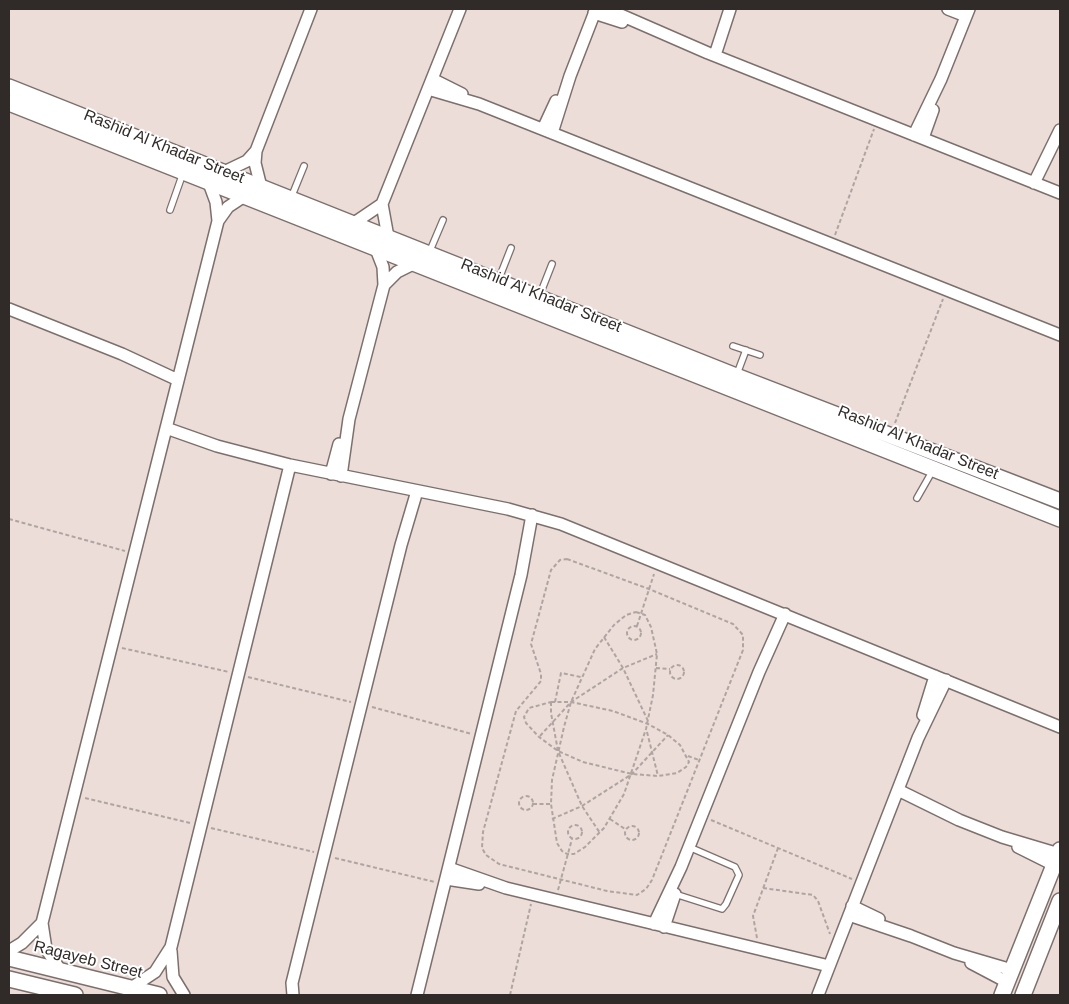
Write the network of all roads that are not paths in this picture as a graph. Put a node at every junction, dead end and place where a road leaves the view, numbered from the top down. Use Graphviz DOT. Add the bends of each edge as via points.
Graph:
graph roads {
  1 [pos="311,9"];
  2 [pos="460,9"];
  3 [pos="608,9"];
  4 [pos="729,9"];
  5 [pos="948,9"];
  6 [pos="595,11"];
  7 [pos="968,11"];
  8 [pos="641,25"];
  9 [pos="712,54"];
  10 [pos="430,84"];
  11 [pos="9,87"];
  12 [pos="9,104"];
  13 [pos="1060,130"];
  14 [pos="547,131"];
  15 [pos="918,136"];
  16 [pos="256,151"];
  17 [pos="304,166"];
  18 [pos="224,172"];
  19 [pos="183,173"];
  20 [pos="208,183"];
  21 [pos="1038,184"];
  22 [pos="262,187"];
  23 [pos="1060,193"];
  24 [pos="243,196"];
  25 [pos="291,198"];
  26 [pos="382,204"];
  27 [pos="170,210"];
  28 [pos="443,220"];
  29 [pos="218,221"];
  30 [pos="354,223"];
  31 [pos="388,236"];
  32 [pos="511,248"];
  33 [pos="376,249"];
  34 [pos="429,253"];
  35 [pos="414,264"];
  36 [pos="552,264"];
  37 [pos="498,281"];
  38 [pos="384,285"];
  39 [pos="539,297"];
  40 [pos="11,310"];
  41 [pos="9,322"];
  42 [pos="1060,335"];
  43 [pos="733,346"];
  44 [pos="746,350"];
  45 [pos="760,355"];
  46 [pos="179,376"];
  47 [pos="736,376"];
  48 [pos="165,433"];
  49 [pos="290,465"];
  50 [pos="934,468"];
  51 [pos="336,475"];
  52 [pos="413,491"];
  53 [pos="917,498"];
  54 [pos="1060,501"];
  55 [pos="536,516"];
  56 [pos="1060,519"];
  57 [pos="781,613"];
  58 [pos="941,678"];
  59 [pos="1060,727"];
  60 [pos="896,794"];
  61 [pos="689,847"];
  62 [pos="1058,856"];
  63 [pos="681,867"];
  64 [pos="446,877"];
  65 [pos="675,894"];
  66 [pos="1060,901"];
  67 [pos="850,911"];
  68 [pos="42,923"];
  69 [pos="659,926"];
  70 [pos="171,947"];
  71 [pos="9,951"];
  72 [pos="9,958"];
  73 [pos="828,970"];
  74 [pos="61,971"];
  75 [pos="9,978"];
  76 [pos="1007,982"];
  77 [pos="131,988"];
  78 [pos="292,989"];
  79 [pos="29,990"];
  80 [pos="75,995"];
  81 [pos="159,995"];
  82 [pos="184,995"];
  83 [pos="285,995"];
  84 [pos="417,995"];
  85 [pos="818,995"];
  86 [pos="1023,995"];
  1 -- 16 [label="street"];
  2 -- 10 [label="street"];
  3 -- 8 [label="street"];
  4 -- 9 [label="street"];
  5 -- 7 [label="street"];
  6 -- 8 [label="street"];
  6 -- 14 [label="street" via="570,76 560,91"];
  7 -- 15 [label="street"];
  8 -- 9 [label="street"];
  9 -- 15 [label="street"];
  10 -- 14 [label="street"];
  10 -- 26 [label="street"];
  11 -- 18 [label="street, Rashid Al Khadar Street"];
  12 -- 19 [label="street, Rashid Al Khadar Street"];
  13 -- 21 [label="street"];
  14 -- 42 [label="street"];
  15 -- 21 [label="street"];
  16 -- 18 [label="street" via="242,164"];
  16 -- 22 [label="street" via="257,175"];
  17 -- 25 [label="lane"];
  18 -- 22 [label="street, Rashid Al Khadar Street"];
  19 -- 20 [label="street, Rashid Al Khadar Street"];
  19 -- 27 [label="lane"];
  20 -- 24 [label="street, Rashid Al Khadar Street"];
  20 -- 29 [label="street" via="216,202"];
  21 -- 23 [label="street"];
  22 -- 25 [label="street, Rashid Al Khadar Street"];
  24 -- 29 [label="street" via="228,207"];
  24 -- 33 [label="street, Rashid Al Khadar Street"];
  25 -- 30 [label="street, Rashid Al Khadar Street"];
  26 -- 30 [label="street"];
  26 -- 31 [label="street"];
  28 -- 34 [label="lane"];
  29 -- 46 [label="street"];
  30 -- 31 [label="street, Rashid Al Khadar Street"];
  31 -- 34 [label="street, Rashid Al Khadar Street"];
  32 -- 37 [label="lane"];
  33 -- 35 [label="street, Rashid Al Khadar Street"];
  33 -- 38 [label="street" via="383,267"];
  34 -- 37 [label="street, Rashid Al Khadar Street"];
  35 -- 38 [label="street" via="397,272"];
  35 -- 50 [label="street, Rashid Al Khadar Street"];
  36 -- 39 [label="lane"];
  37 -- 39 [label="street, Rashid Al Khadar Street"];
  38 -- 51 [label="street"];
  39 -- 47 [label="street, Rashid Al Khadar Street"];
  40 -- 41 [label="street"];
  40 -- 46 [label="street"];
  43 -- 44 [label="lane"];
  44 -- 45 [label="lane"];
  44 -- 47 [label="lane"];
  46 -- 48 [label="street"];
  47 -- 54 [label="street, Rashid Al Khadar Street"];
  48 -- 49 [label="street"];
  48 -- 68 [label="street"];
  49 -- 51 [label="street"];
  49 -- 70 [label="street"];
  50 -- 53 [label="lane"];
  50 -- 56 [label="street, Rashid Al Khadar Street"];
  51 -- 52 [label="street"];
  52 -- 55 [label="street"];
  52 -- 78 [label="street"];
  55 -- 57 [label="street" via="582,531"];
  55 -- 64 [label="street"];
  57 -- 58 [label="street"];
  57 -- 61 [label="street"];
  58 -- 59 [label="street"];
  58 -- 60 [label="street"];
  60 -- 62 [label="street"];
  60 -- 67 [label="street"];
  61 -- 63 [label="street"];
  61 -- 65 [label="lane" via="735,867 739,875 722,909"];
  62 -- 76 [label="street"];
  63 -- 65 [label="street"];
  63 -- 69 [label="street"];
  64 -- 69 [label="street" via="506,888"];
  64 -- 84 [label="street"];
  65 -- 69 [label="street"];
  66 -- 86 [label="street"];
  67 -- 73 [label="street"];
  67 -- 76 [label="street" via="954,953"];
  68 -- 71 [label="street"];
  68 -- 74 [label="street" via="46,949"];
  69 -- 73 [label="street"];
  70 -- 77 [label="street" via="155,972"];
  70 -- 82 [label="street" via="173,977"];
  72 -- 74 [label="street, Ragayeb Street"];
  73 -- 85 [label="street"];
  74 -- 77 [label="street, Ragayeb Street"];
  75 -- 79 [label="street"];
  77 -- 81 [label="street, Ragayeb Street"];
  78 -- 83 [label="street"];
  79 -- 80 [label="street"];
}
